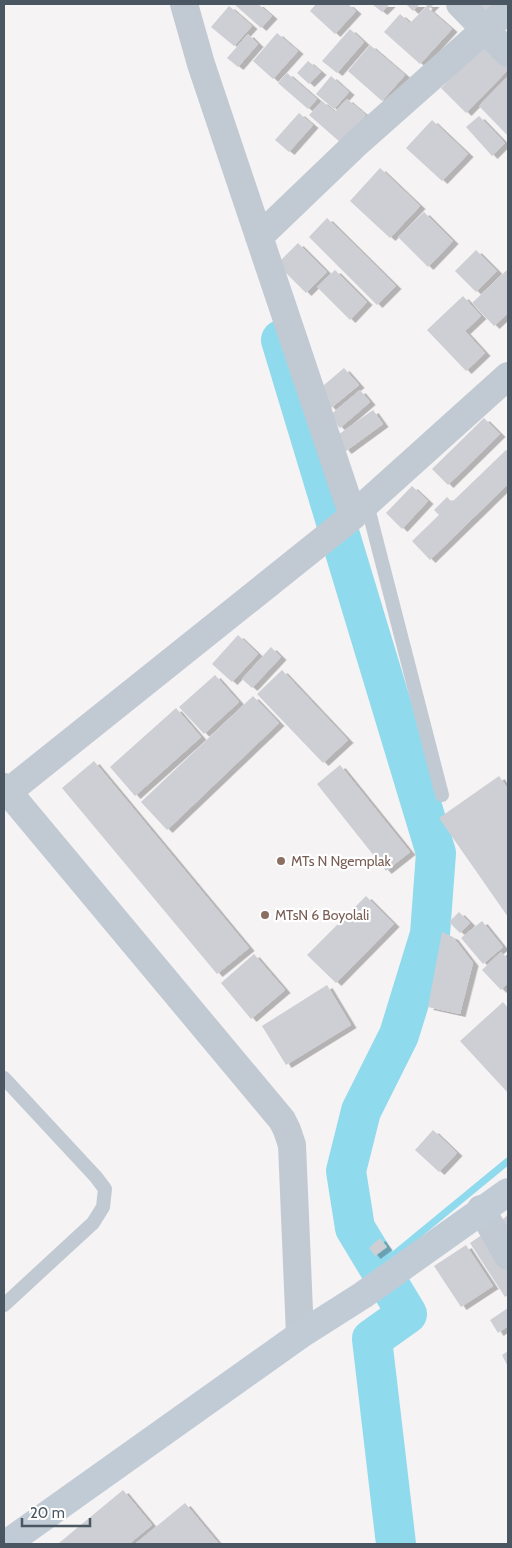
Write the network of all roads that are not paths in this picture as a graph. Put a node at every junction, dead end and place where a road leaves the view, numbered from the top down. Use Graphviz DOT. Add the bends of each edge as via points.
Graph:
graph roads {
  1 [pos="184,4"];
  2 [pos="460,4"];
  3 [pos="508,9"];
  4 [pos="485,30"];
  5 [pos="508,53"];
  6 [pos="259,237"];
  7 [pos="508,376"];
  8 [pos="356,513"];
  9 [pos="6,789"];
  10 [pos="442,795"];
  11 [pos="4,1078"];
  12 [pos="508,1192"];
  13 [pos="482,1209"];
  14 [pos="508,1256"];
  15 [pos="4,1305"];
  16 [pos="300,1335"];
  17 [pos="6,1544"];
  1 -- 6 [label="street"];
  2 -- 4 [label="street"];
  3 -- 4 [label="street"];
  4 -- 5 [label="street"];
  4 -- 6 [label="street" via="356,143"];
  6 -- 8 [label="street"];
  7 -- 8 [label="street"];
  8 -- 9 [label="street"];
  8 -- 10 [label="lane"];
  9 -- 16 [label="street" via="282,1120 292,1146"];
  11 -- 15 [label="lane" via="105,1189 103,1207 93,1223"];
  12 -- 13 [label="main road"];
  13 -- 14 [label="street"];
  13 -- 16 [label="main road" via="363,1295"];
  16 -- 17 [label="main road"];
}
